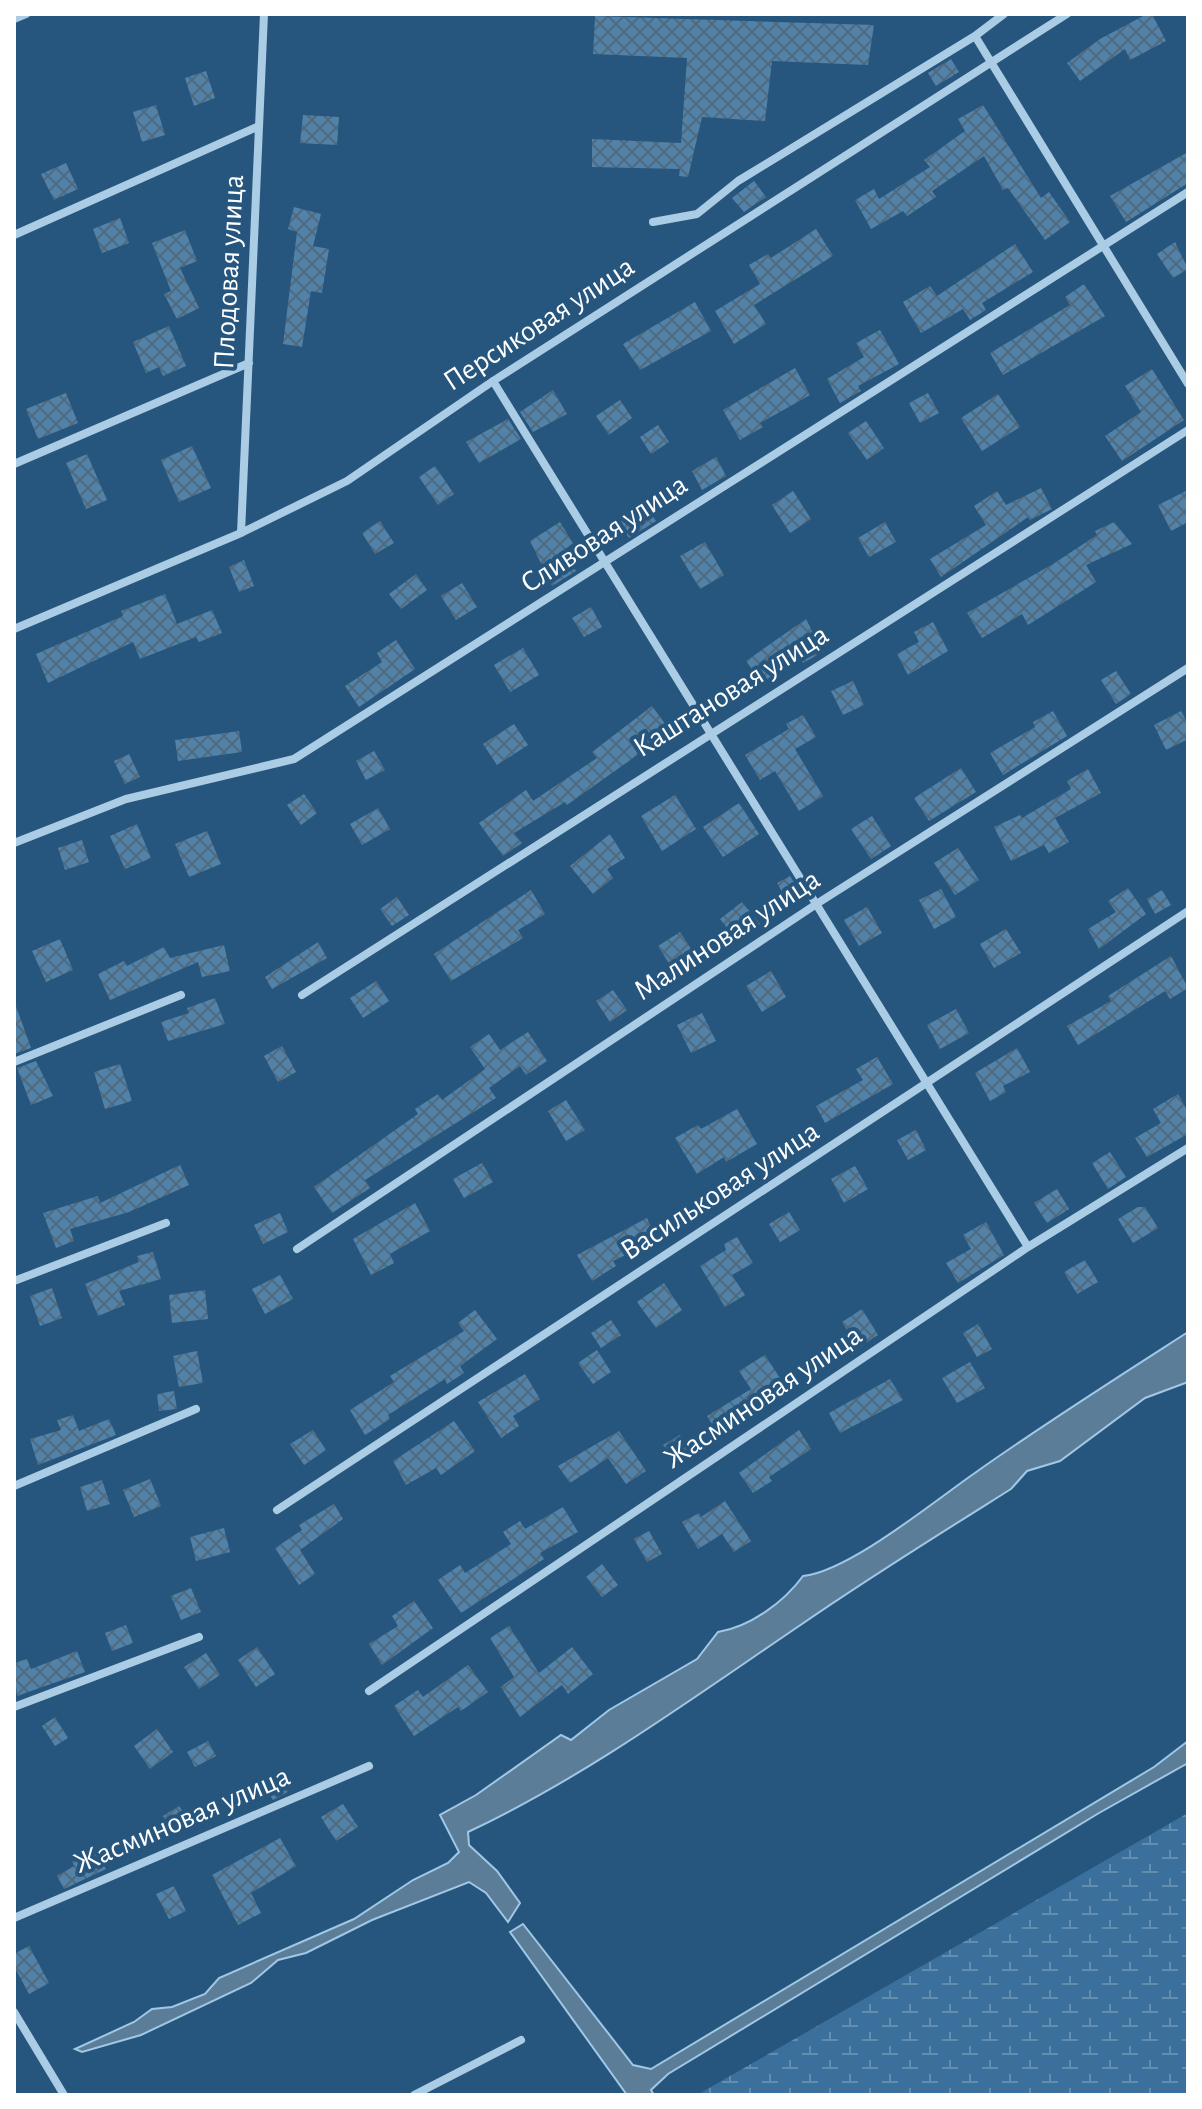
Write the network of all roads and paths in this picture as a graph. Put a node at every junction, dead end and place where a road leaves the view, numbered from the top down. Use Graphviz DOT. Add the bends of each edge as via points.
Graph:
graph roads {
  1 [pos="26,14"];
  2 [pos="264,14"];
  3 [pos="1004,14"];
  4 [pos="1067,14"];
  5 [pos="14,19"];
  6 [pos="975,36"];
  7 [pos="988,62"];
  8 [pos="259,126"];
  9 [pos="1188,192"];
  10 [pos="653,222"];
  11 [pos="14,235"];
  12 [pos="1101,247"];
  13 [pos="249,363"];
  14 [pos="493,381"];
  15 [pos="1188,384"];
  16 [pos="1188,430"];
  17 [pos="14,464"];
  18 [pos="241,533"];
  19 [pos="605,561"];
  20 [pos="14,629"];
  21 [pos="1188,668"];
  22 [pos="711,731"];
  23 [pos="14,843"];
  24 [pos="818,903"];
  25 [pos="1188,911"];
  26 [pos="181,995"];
  27 [pos="302,995"];
  28 [pos="14,1062"];
  29 [pos="929,1083"];
  30 [pos="1188,1148"];
  31 [pos="166,1223"];
  32 [pos="1028,1247"];
  33 [pos="297,1249"];
  34 [pos="14,1281"];
  35 [pos="196,1409"];
  36 [pos="14,1486"];
  37 [pos="277,1510"];
  38 [pos="199,1637"];
  39 [pos="369,1691"];
  40 [pos="14,1707"];
  41 [pos="369,1766"];
  42 [pos="14,1918"];
  43 [pos="14,2012"];
  44 [pos="521,2040"];
  45 [pos="64,2095"];
  46 [pos="414,2095"];
  1 -- 5 [label="street"];
  2 -- 8 [label="street, Плодовая улица"];
  3 -- 6 [label="street"];
  4 -- 7 [label="street, Персиковая улица"];
  6 -- 7 [label="street"];
  6 -- 10 [label="street" via="738,181 697,214"];
  7 -- 12 [label="street"];
  7 -- 14 [label="street, Персиковая улица"];
  8 -- 11 [label="street"];
  8 -- 13 [label="street, Плодовая улица"];
  9 -- 12 [label="street, Сливовая улица"];
  12 -- 15 [label="street"];
  12 -- 19 [label="street, Сливовая улица"];
  13 -- 17 [label="street"];
  13 -- 18 [label="street, Плодовая улица"];
  14 -- 18 [label="street, Персиковая улица" via="347,481"];
  14 -- 19 [label="street"];
  16 -- 22 [label="street, Каштановая улица"];
  18 -- 20 [label="street, Персиковая улица"];
  19 -- 22 [label="street"];
  19 -- 23 [label="street, Сливовая улица" via="294,759 126,799"];
  21 -- 24 [label="street, Малиновая улица"];
  22 -- 24 [label="street"];
  22 -- 27 [label="street, Каштановая улица"];
  24 -- 29 [label="street"];
  24 -- 33 [label="street, Малиновая улица"];
  25 -- 29 [label="street, Васильковая улица"];
  26 -- 28 [label="street"];
  29 -- 32 [label="street"];
  29 -- 37 [label="street, Васильковая улица"];
  30 -- 32 [label="street, Жасминовая улица"];
  31 -- 34 [label="street"];
  32 -- 39 [label="street, Жасминовая улица"];
  35 -- 36 [label="street"];
  38 -- 40 [label="street"];
  41 -- 42 [label="street, Жасминовая улица"];
  43 -- 45 [label="street"];
  44 -- 46 [label="street"];
}
